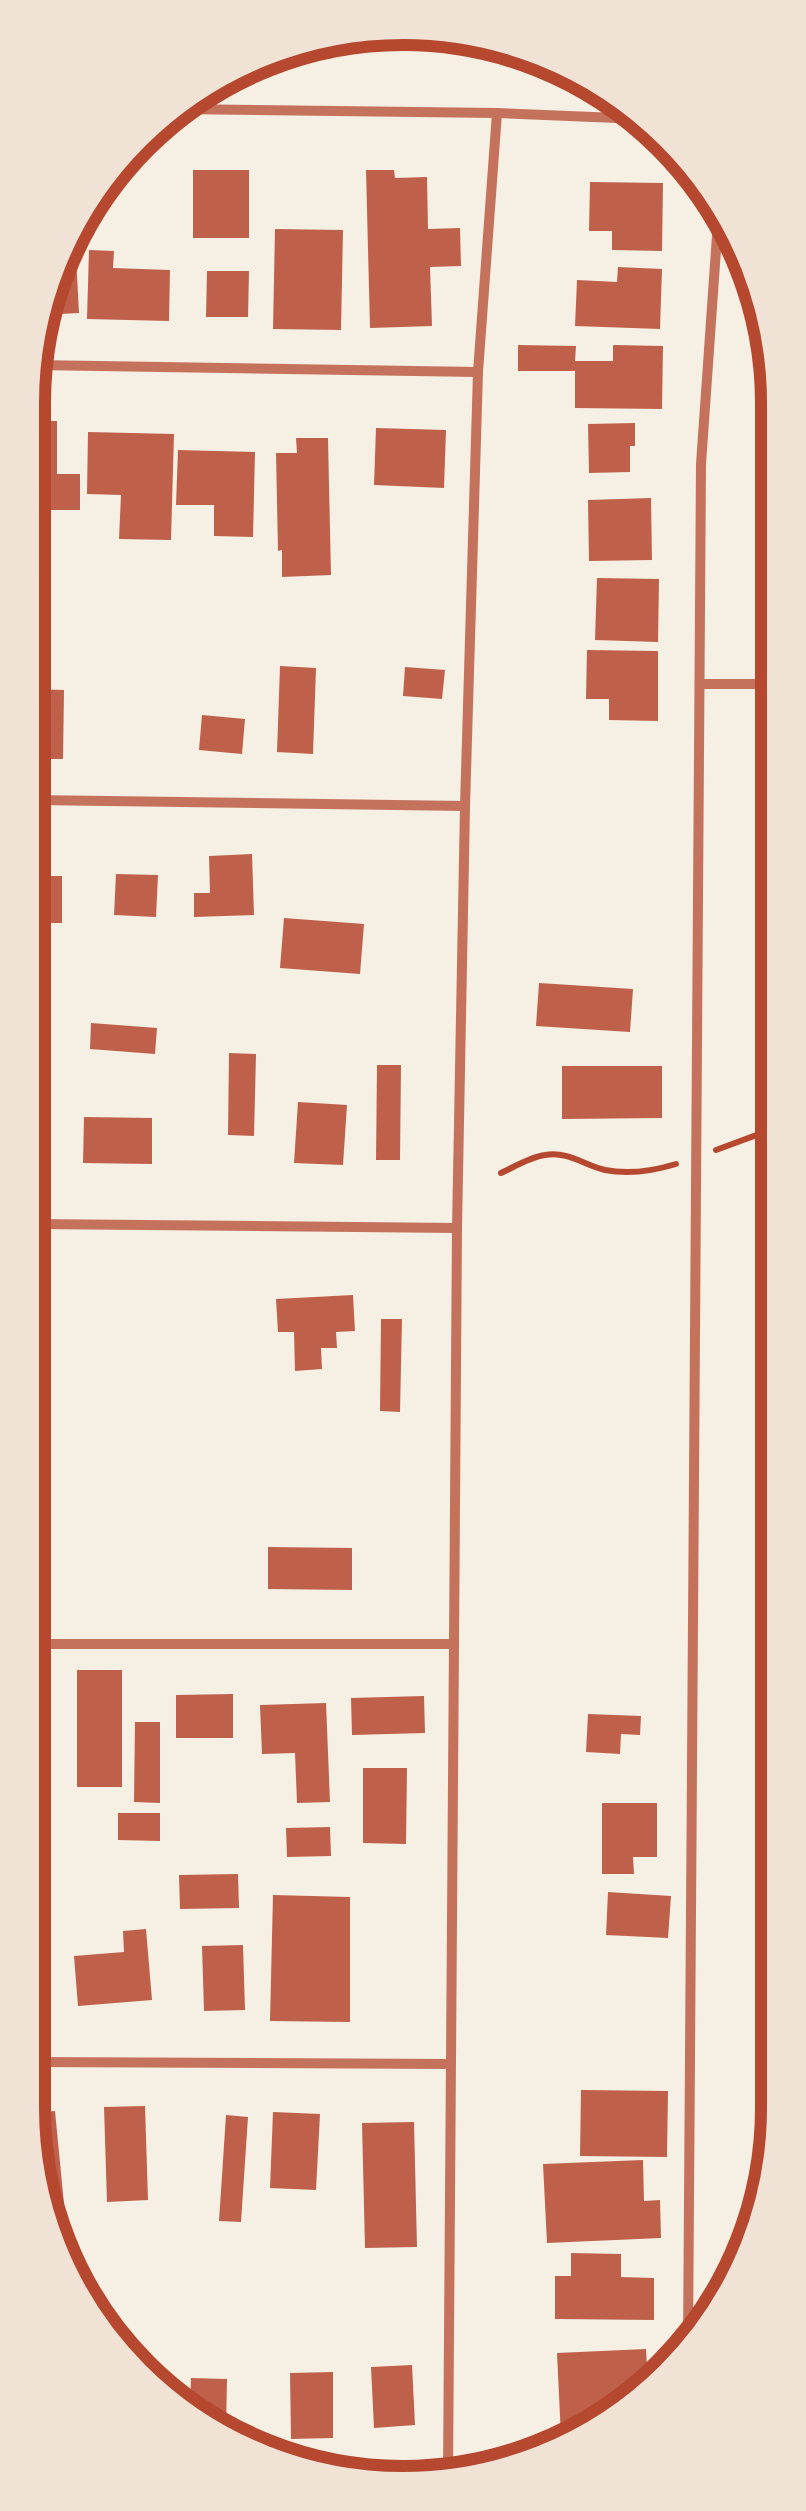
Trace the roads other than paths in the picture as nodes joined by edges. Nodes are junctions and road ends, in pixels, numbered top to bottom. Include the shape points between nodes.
1 (198, 109) edge
2 (497, 113) junction
3 (620, 118) edge
4 (718, 234) edge
5 (47, 365) edge
6 (478, 372) junction
7 (700, 684) junction
8 (761, 684) edge
9 (45, 800) edge
10 (465, 806) junction
11 (45, 1224) edge
12 (457, 1228) junction
13 (45, 1644) edge
14 (454, 1644) junction
15 (45, 2062) edge
16 (450, 2064) junction
17 (688, 2324) edge
18 (448, 2463) edge

1 - 2 street
2 - 3 street
2 - 6 street
4 - 7 street via 701,464
5 - 6 street
6 - 10 street
7 - 8 street
7 - 17 street
9 - 10 street
10 - 12 street
11 - 12 street
12 - 14 street
13 - 14 street
14 - 16 street
15 - 16 street
16 - 18 street

